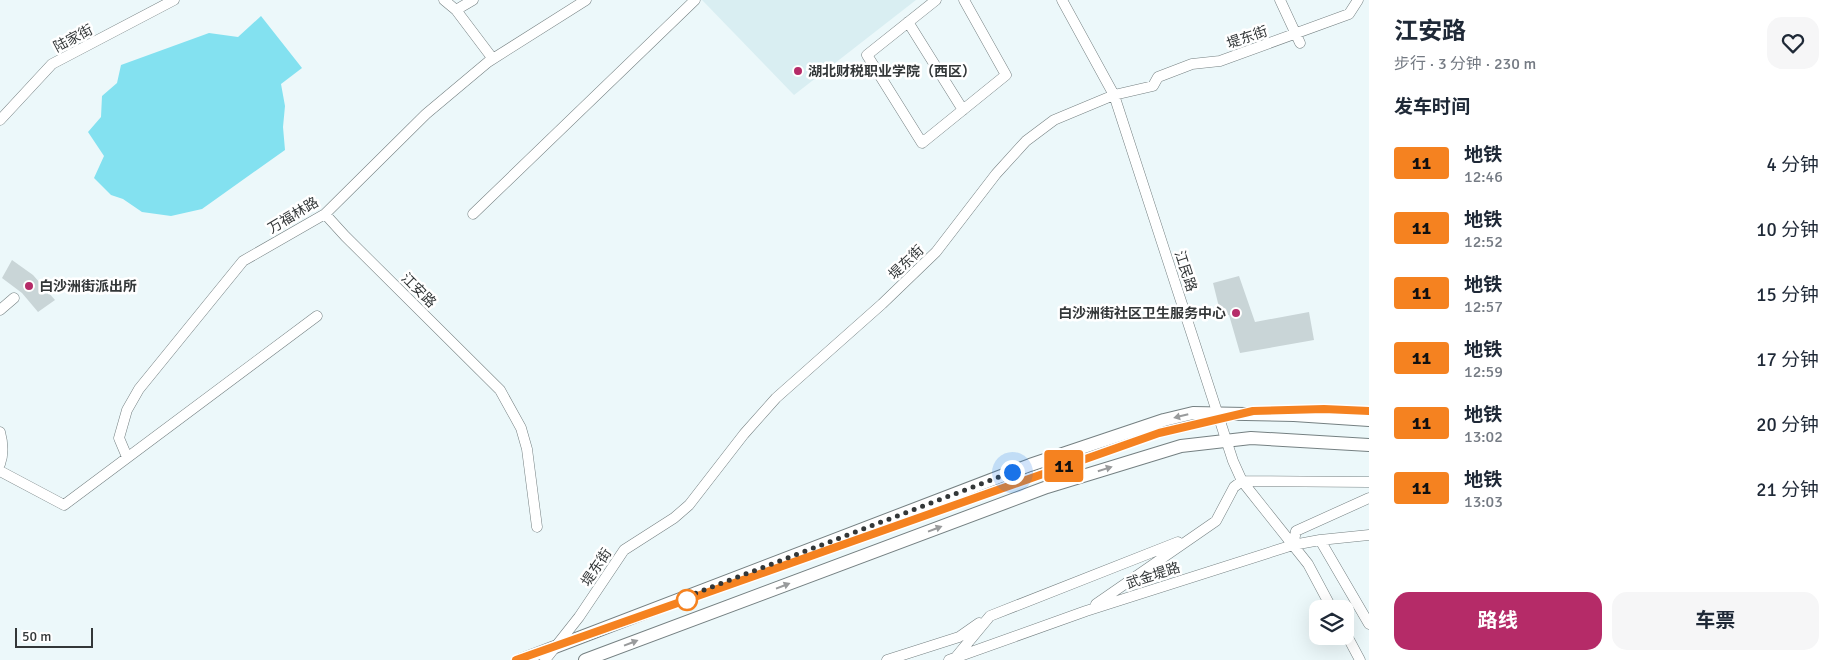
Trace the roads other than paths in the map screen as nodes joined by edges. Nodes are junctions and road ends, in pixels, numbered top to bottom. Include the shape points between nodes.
1 (174, 0) edge
2 (444, 0) edge
3 (473, 0) edge
4 (586, 0) edge
5 (695, 0) edge
6 (936, 0) edge
7 (964, 0) edge
8 (1062, 0) edge
9 (1280, 0) edge
10 (1358, 0) edge
11 (456, 10) junction
12 (908, 22) junction
13 (1298, 39) junction
14 (493, 59) junction
15 (1114, 95) junction
16 (962, 110) junction
17 (0, 120) edge
18 (325, 214) junction
19 (473, 214) dead end
20 (14, 298) dead end
21 (0, 310) edge
22 (317, 316) dead end
23 (1218, 414) junction
24 (1369, 420) edge
25 (0, 432) edge
26 (1227, 441) junction
27 (1369, 445) edge
28 (127, 457) junction
29 (0, 464) edge
30 (0, 471) edge
31 (1242, 481) junction
32 (1369, 482) edge
33 (1369, 498) edge
34 (537, 527) dead end
35 (1196, 535) junction
36 (1369, 535) edge
37 (1320, 540) junction
38 (1293, 545) junction
39 (1327, 600) edge
40 (1086, 611) junction
41 (990, 616) junction
42 (1369, 624) edge
43 (1352, 645) edge
44 (555, 647) junction
45 (952, 659) edge
46 (521, 660) edge
47 (545, 660) edge
48 (585, 660) edge
49 (887, 660) edge
50 (1360, 660) edge

1 - 17 street, 陆家街 via 52,64
2 - 11 street
3 - 11 street
4 - 14 street, 万福林路
5 - 19 street
6 - 12 street
7 - 16 street via 1006,75
8 - 15 street, 江民路
9 - 13 street
10 - 13 street, 堤东街 via 1348,14
11 - 14 street
12 - 16 street
12 - 16 street via 867,55 922,143
13 - 15 street, 堤东街 via 1220,61 1192,64 1158,77 1153,86
14 - 18 street, 万福林路 via 426,114
15 - 23 street, 江民路
15 - 44 street, 堤东街 via 1054,120 1026,141 996,174 936,252 776,398 689,505 624,550
18 - 28 street, 万福林路 via 243,261 139,388 127,410 119,438
18 - 34 street, 江安路 via 500,390 527,449
20 - 21 street
22 - 28 street
23 - 24 main road
23 - 26 street, 江民路
23 -> 44 main road via 1193,413 1164,420 1030,465
25 - 29 street via 3,456
26 - 27 main road via 1251,438
26 - 31 street, 江民路
48 -> 26 main road via 1047,487 1181,446
28 - 30 street via 64,505
31 - 32 street
31 - 35 street via 1234,487 1216,521
31 - 38 street, 江民路
33 - 38 street via 1296,531
35 - 40 street
35 - 41 street
36 - 37 street, 武金堤路
37 - 38 street, 武金堤路
37 - 42 street
38 - 39 street, 江民路 via 1308,564
38 - 40 street, 武金堤路
40 - 45 street, 武金堤路
41 - 45 street
41 - 49 street via 959,637
43 - 50 street
44 - 46 main road
44 - 47 street, 堤东街

